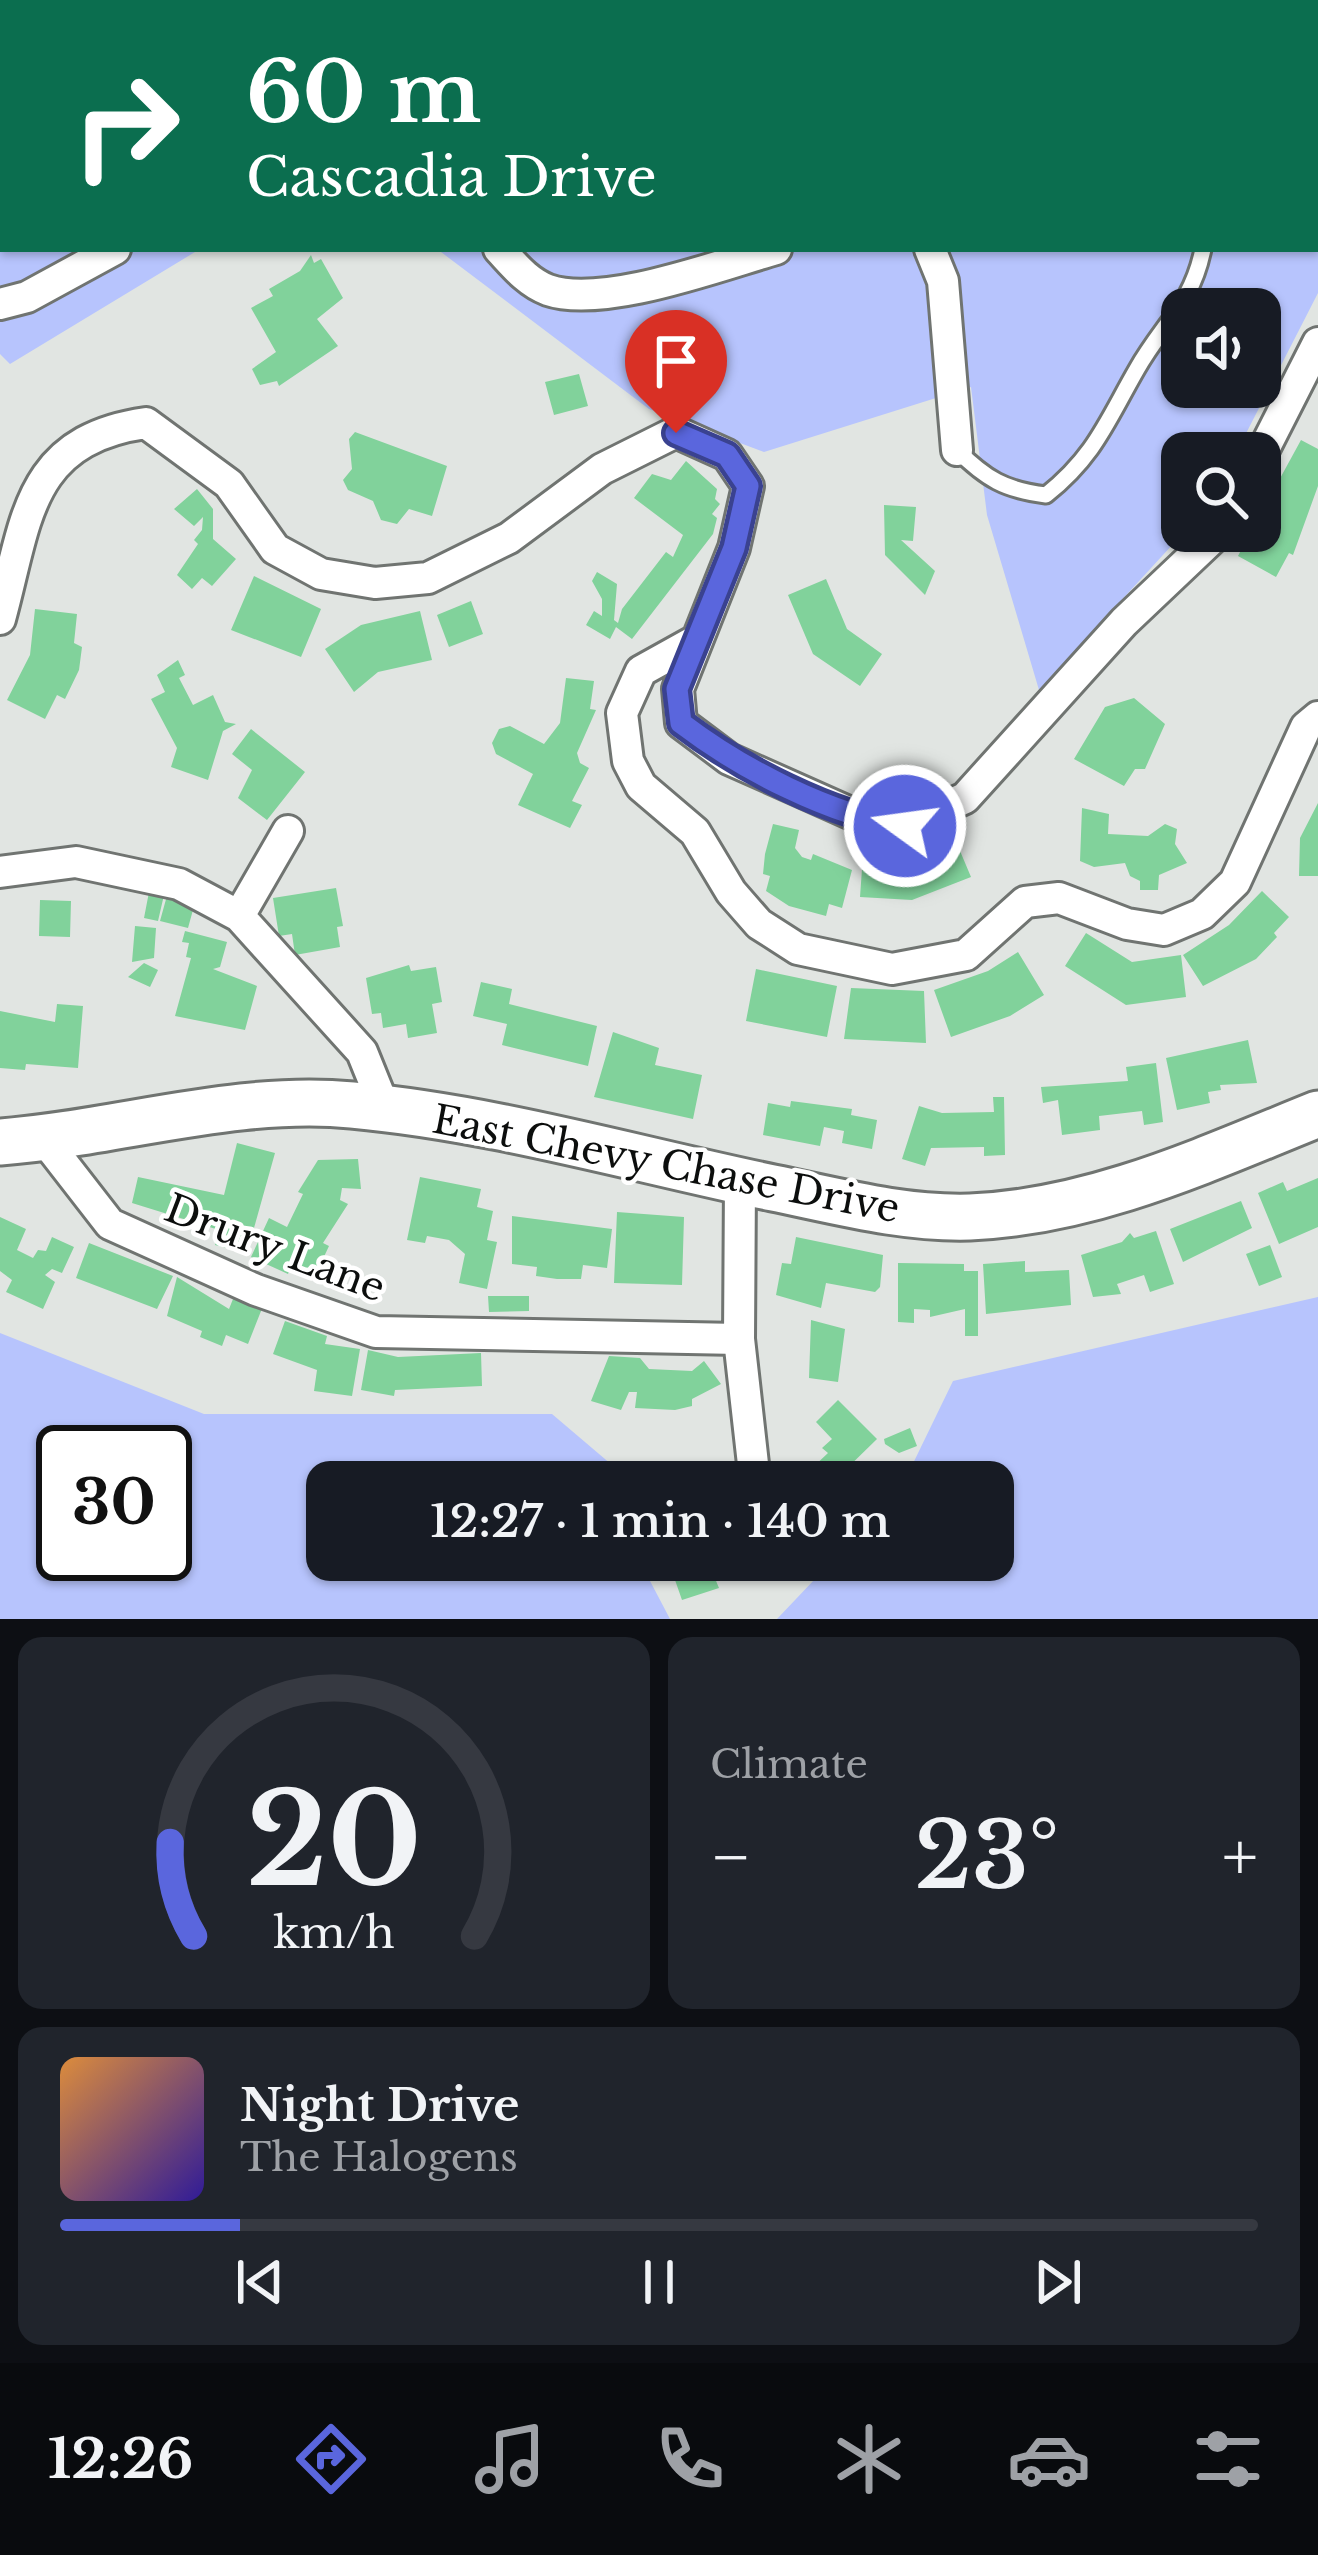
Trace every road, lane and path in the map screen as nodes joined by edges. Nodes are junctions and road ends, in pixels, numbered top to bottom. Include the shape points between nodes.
1 (110, 252) edge
2 (502, 252) edge
3 (764, 252) edge
4 (931, 252) edge
5 (1202, 252) edge
6 (0, 304) edge
7 (1318, 343) edge
8 (1273, 432) edge
9 (957, 450) joint
10 (1198, 552) edge
11 (0, 619) edge
12 (694, 641) junction
13 (1318, 718) edge
14 (289, 831) dead end
15 (0, 872) edge
16 (239, 916) junction
17 (385, 1109) junction
18 (1318, 1114) edge
19 (22, 1141) edge
20 (740, 1181) junction
21 (739, 1339) junction
22 (752, 1461) edge

1 - 6 street
2 - 3 street via 530,281 578,294
4 - 9 street via 943,281
5 - 9 lane via 1196,285 1138,366 1103,437 1046,495 992,484
7 - 8 street
10 - 12 street via 965,799 905,826 868,821 729,759 681,723 677,689
11 - 12 street via 37,485 105,428 146,423 229,484 275,549 321,574 375,583 428,578 509,538 602,470 676,433 727,455 748,486 734,548
12 - 13 street via 641,670 622,713 628,761 641,786 695,832 759,924 798,950 892,969 966,955 1025,902 1059,898 1164,930 1202,914 1235,882 1306,727
14 - 16 street
15 - 16 street via 76,862 179,884
16 - 17 street via 362,1052
17 - 19 main road, East Chevy Chase Drive via 241,1106
17 - 20 main road, East Chevy Chase Drive
18 - 20 main road, East Chevy Chase Drive via 1153,1180 969,1217 890,1212
19 - 21 street, Drury Lane via 110,1224 256,1290 376,1332
20 - 21 street
21 - 22 street

